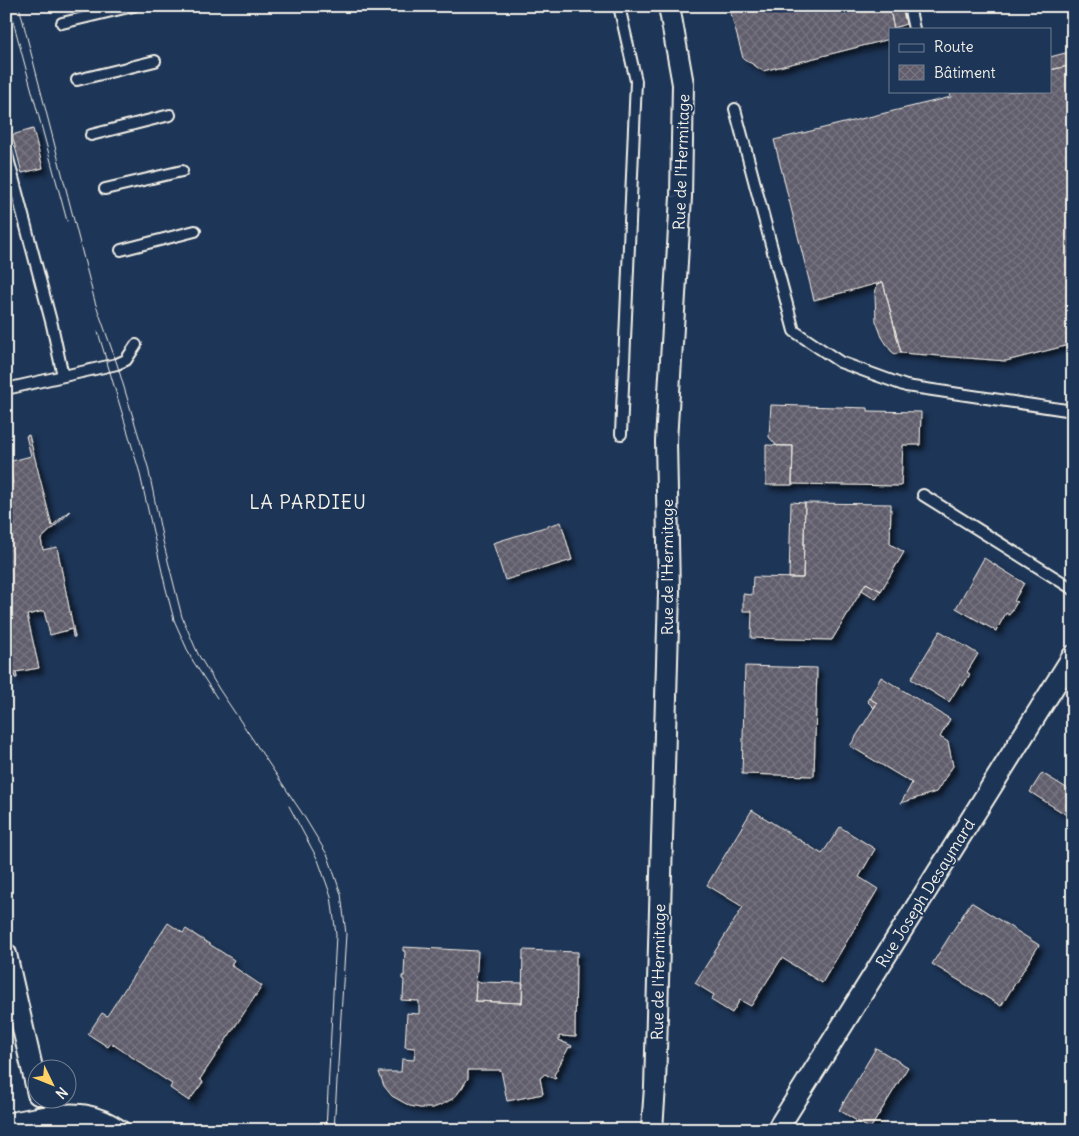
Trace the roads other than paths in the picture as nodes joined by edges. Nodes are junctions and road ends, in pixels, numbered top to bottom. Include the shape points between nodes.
1 (134, 6) edge
2 (619, 6) edge
3 (669, 6) edge
4 (909, 6) edge
5 (62, 23) dead end
6 (914, 28) edge
7 (156, 60) dead end
8 (77, 80) dead end
9 (735, 109) dead end
10 (170, 115) dead end
11 (91, 134) dead end
12 (6, 151) edge
13 (182, 171) dead end
14 (105, 189) dead end
15 (195, 230) dead end
16 (121, 250) dead end
17 (136, 345) dead end
18 (63, 376) junction
19 (6, 389) edge
20 (1073, 411) edge
21 (621, 434) dead end
22 (923, 495) dead end
23 (1073, 589) edge
24 (1073, 656) edge
25 (6, 954) edge
26 (30, 1058) edge
27 (41, 1108) edge
28 (43, 1119) junction
29 (6, 1124) edge
30 (652, 1129) edge
31 (119, 1130) edge
32 (779, 1130) edge

1 - 5 lane
2 - 21 lane via 636,80
3 - 30 street, Rue de l'Hermitage via 683,84 681,197 666,441 668,592 656,1087
4 - 6 lane
7 - 8 lane
9 - 20 lane via 794,331 840,362 906,386
10 - 11 lane
12 - 18 lane
13 - 14 lane
15 - 16 lane
17 - 18 lane via 126,360 117,364
18 - 19 lane
22 - 23 lane
24 - 32 street, Rue Joseph Desaymard
25 - 26 street
27 - 28 street
28 - 29 street
28 - 31 street via 64,1115 87,1116

